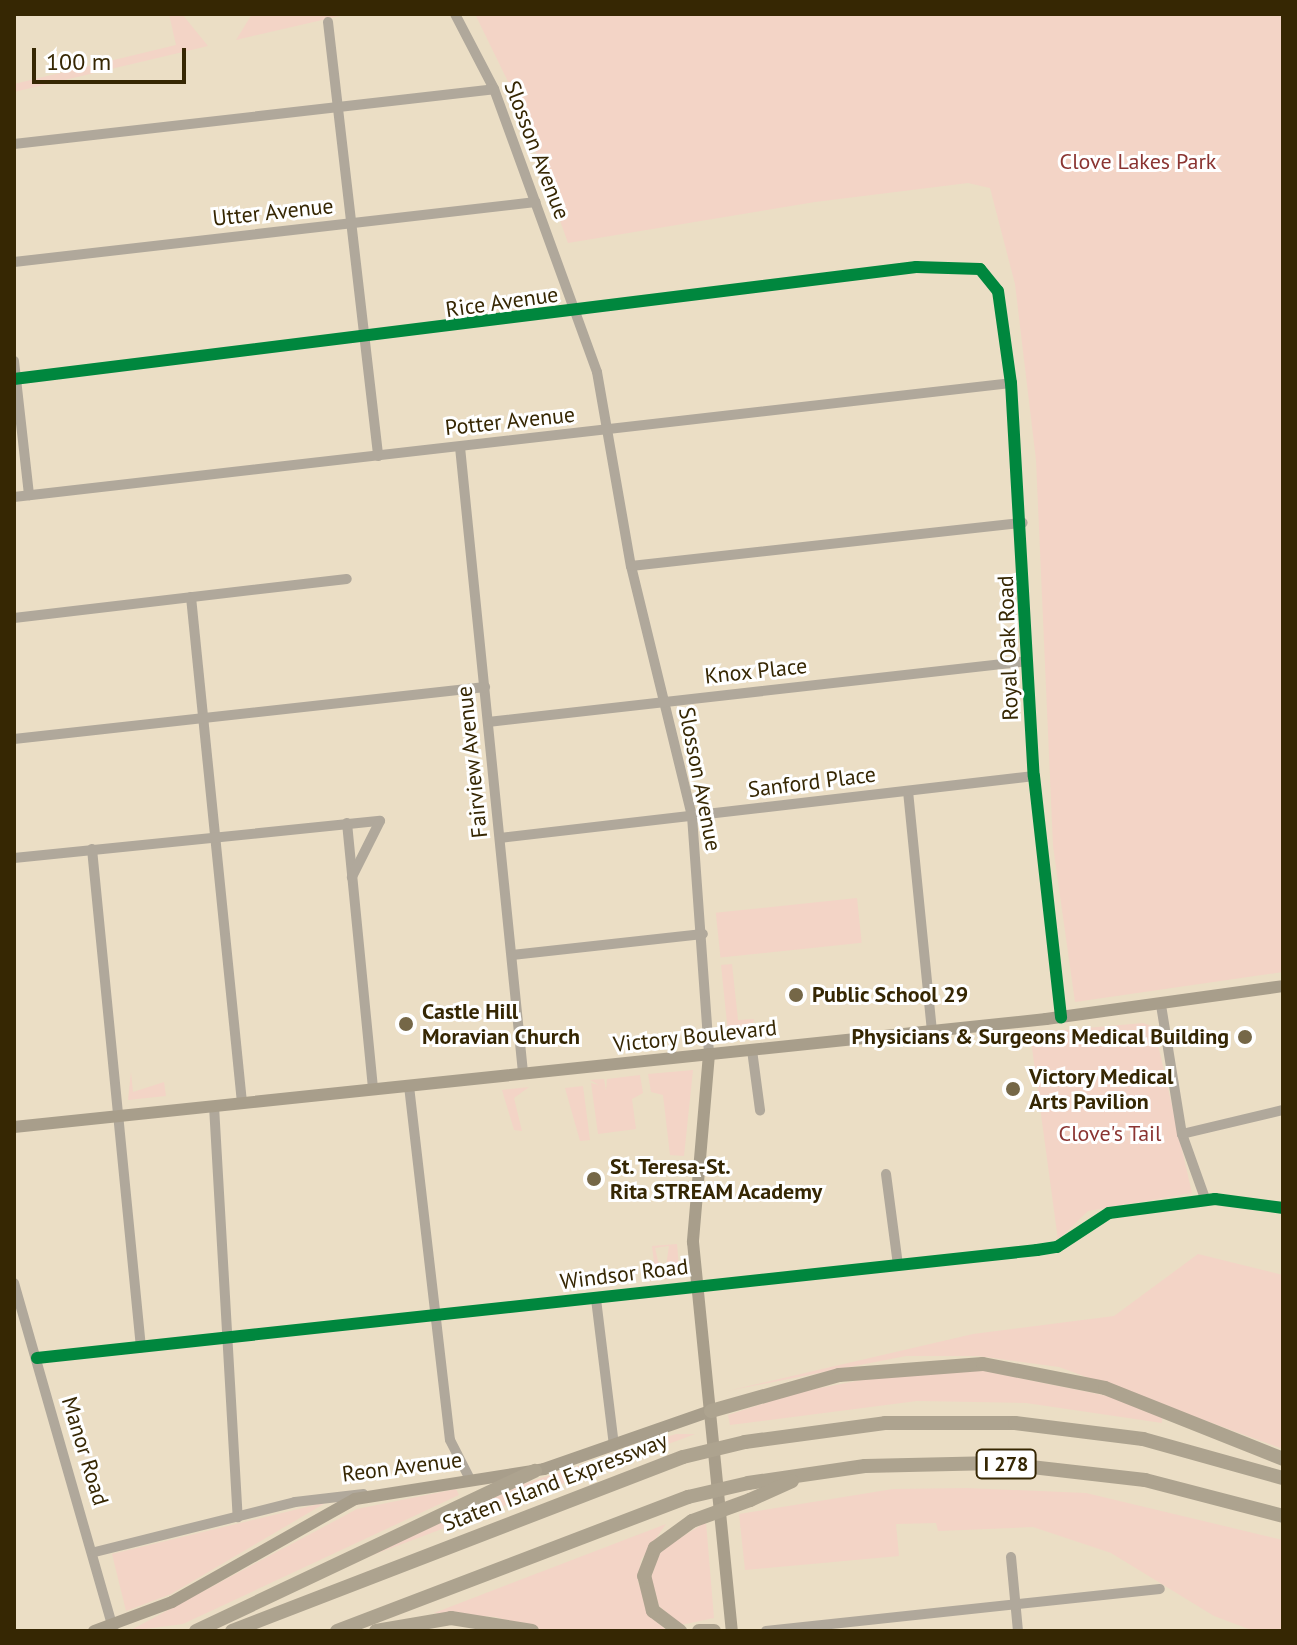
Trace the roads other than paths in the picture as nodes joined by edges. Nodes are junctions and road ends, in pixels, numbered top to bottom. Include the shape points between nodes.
1 (455, 14) edge
2 (328, 22) dead end
3 (494, 89) junction
4 (339, 107) junction
5 (14, 144) edge
6 (536, 202) junction
7 (352, 223) junction
8 (14, 262) edge
9 (990, 278) joint
10 (577, 312) junction
11 (365, 339) junction
12 (14, 361) edge
13 (15, 379) edge
14 (1011, 383) junction
15 (605, 430) junction
16 (460, 447) junction
17 (378, 456) junction
18 (29, 495) junction
19 (14, 497) edge
20 (1023, 523) junction
21 (631, 566) junction
22 (347, 579) dead end
23 (191, 597) junction
24 (14, 618) edge
25 (1028, 661) junction
26 (485, 687) junction
27 (665, 702) junction
28 (204, 718) junction
29 (488, 722) junction
30 (14, 739) edge
31 (1034, 776) junction
32 (908, 791) junction
33 (692, 816) junction
34 (347, 823) junction
35 (215, 836) junction
36 (500, 838) junction
37 (92, 849) junction
38 (14, 858) edge
39 (352, 877) junction
40 (703, 934) junction
41 (512, 955) junction
42 (1283, 986) edge
43 (1161, 1005) junction
44 (1061, 1017) junction
45 (932, 1031) junction
46 (752, 1050) junction
47 (709, 1054) junction
48 (523, 1073) junction
49 (409, 1086) junction
50 (373, 1090) junction
51 (242, 1103) junction
52 (214, 1106) junction
53 (760, 1110) dead end
54 (1283, 1110) edge
55 (118, 1116) junction
56 (14, 1127) edge
57 (1182, 1134) junction
58 (886, 1174) dead end
59 (1206, 1201) junction
60 (1283, 1208) edge
61 (898, 1265) junction
62 (14, 1283) edge
63 (698, 1285) junction
64 (596, 1299) junction
65 (19, 1314) edge
66 (435, 1316) junction
67 (229, 1338) junction
68 (141, 1348) junction
69 (37, 1358) junction
70 (711, 1411) junction
71 (614, 1446) junction
72 (1283, 1459) edge
73 (535, 1471) junction
74 (810, 1473) junction
75 (1283, 1478) edge
76 (470, 1479) junction
77 (370, 1494) junction
78 (1283, 1516) edge
79 (238, 1517) junction
80 (95, 1552) junction
81 (1011, 1557) dead end
82 (1160, 1589) dead end
83 (1016, 1607) junction
84 (113, 1628) edge
85 (94, 1631) edge
86 (196, 1631) edge
87 (232, 1631) edge
88 (337, 1631) edge
89 (376, 1631) edge
90 (532, 1631) edge
91 (680, 1631) edge
92 (699, 1631) edge
93 (714, 1631) edge
94 (732, 1631) edge
95 (766, 1631) edge
96 (1018, 1631) edge

1 - 3 street, Slosson Avenue
2 - 4 street
3 - 4 street
3 - 6 street, Slosson Avenue
4 - 5 street
4 - 7 street
6 - 7 street, Utter Avenue
6 - 10 street, Slosson Avenue
7 - 8 street, Utter Avenue
7 - 11 street
9 - 10 street, Rice Avenue via 953,263
9 - 14 street, Royal Oak Road
10 - 11 street, Rice Avenue
10 - 15 street, Slosson Avenue via 597,372
11 - 13 street, Rice Avenue
11 - 17 street
12 - 13 street
13 - 18 street
14 - 15 street, Potter Avenue
14 - 20 street, Royal Oak Road
15 - 16 street, Potter Avenue
15 - 21 street, Slosson Avenue
16 - 17 street, Potter Avenue
16 - 26 street, Fairview Avenue
17 - 18 street, Potter Avenue
18 - 19 street, Potter Avenue
20 - 21 street
20 - 25 street, Royal Oak Road
21 - 27 street, Slosson Avenue
22 - 23 street
23 - 24 street
23 - 28 street
25 - 27 street, Knox Place
25 - 31 street, Royal Oak Road
26 - 28 street
26 - 29 street, Fairview Avenue
27 - 29 street, Knox Place
27 - 33 street, Slosson Avenue
28 - 30 street
28 - 35 street
29 - 36 street, Fairview Avenue
31 - 32 street, Sanford Place
31 - 44 street, Royal Oak Road
32 - 33 street, Sanford Place
32 - 45 street
33 - 36 street, Sanford Place
33 - 40 street, Slosson Avenue
34 - 35 street
34 - 39 street
34 - 39 street via 382,823
35 - 37 street
35 - 51 street
36 - 41 street, Fairview Avenue
37 - 38 street
37 - 55 street
39 - 50 street
40 - 41 street
40 - 47 street, Slosson Avenue
41 - 48 street, Fairview Avenue
42 - 43 main road, Victory Boulevard
43 - 44 main road, Victory Boulevard
43 - 57 street
44 - 45 main road, Victory Boulevard
45 - 46 main road, Victory Boulevard
46 - 47 main road, Victory Boulevard
46 - 53 street
47 - 48 main road, Victory Boulevard
47 - 63 main road, Slosson Avenue via 694,1216
48 - 49 main road, Victory Boulevard
49 - 50 main road, Victory Boulevard
49 - 66 street
50 - 51 main road, Victory Boulevard
51 - 52 main road, Victory Boulevard
52 - 55 main road, Victory Boulevard
52 - 67 street
54 - 57 street
55 - 56 main road, Victory Boulevard
55 - 68 street
57 - 59 street
58 - 61 street
59 - 60 street, Windsor Road
59 - 61 street, Windsor Road via 1109,1213 1057,1247
61 - 63 street, Windsor Road
62 - 65 street, Manor Road
63 - 64 street, Windsor Road
63 - 70 main road, Slosson Avenue
64 - 66 street, Windsor Road
64 - 71 street
65 - 69 street, Manor Road
66 - 67 street, Windsor Road
66 - 76 street via 450,1440
67 - 68 street, Windsor Road
67 - 79 street
68 - 69 street, Windsor Road
69 - 80 street, Manor Road
70 - 71 main road, Reon Avenue
70 - 72 highway via 839,1375 983,1364 1096,1386
70 - 94 main road, Slosson Avenue
71 - 73 main road, Reon Avenue
73 - 76 main road, Reon Avenue
73 - 86 highway
74 - 78 highway, I 278 via 930,1463 1033,1466 1163,1484
74 - 88 highway, I 278, bridge via 688,1497
74 - 91 highway, bridge via 692,1521 659,1543 644,1576 653,1611
75 - 87 highway, Staten Island Expressway / I 278, bridge via 1143,1439 1015,1423 875,1423 683,1457
76 - 77 main road, Reon Avenue
77 - 79 street, Reon Avenue
77 - 84 main road via 172,1602
79 - 80 street, Reon Avenue
80 - 84 street, Manor Road
81 - 83 street
82 - 83 street
83 - 95 street
83 - 96 street
84 - 85 main road
89 - 90 highway via 451,1618
92 - 93 highway

